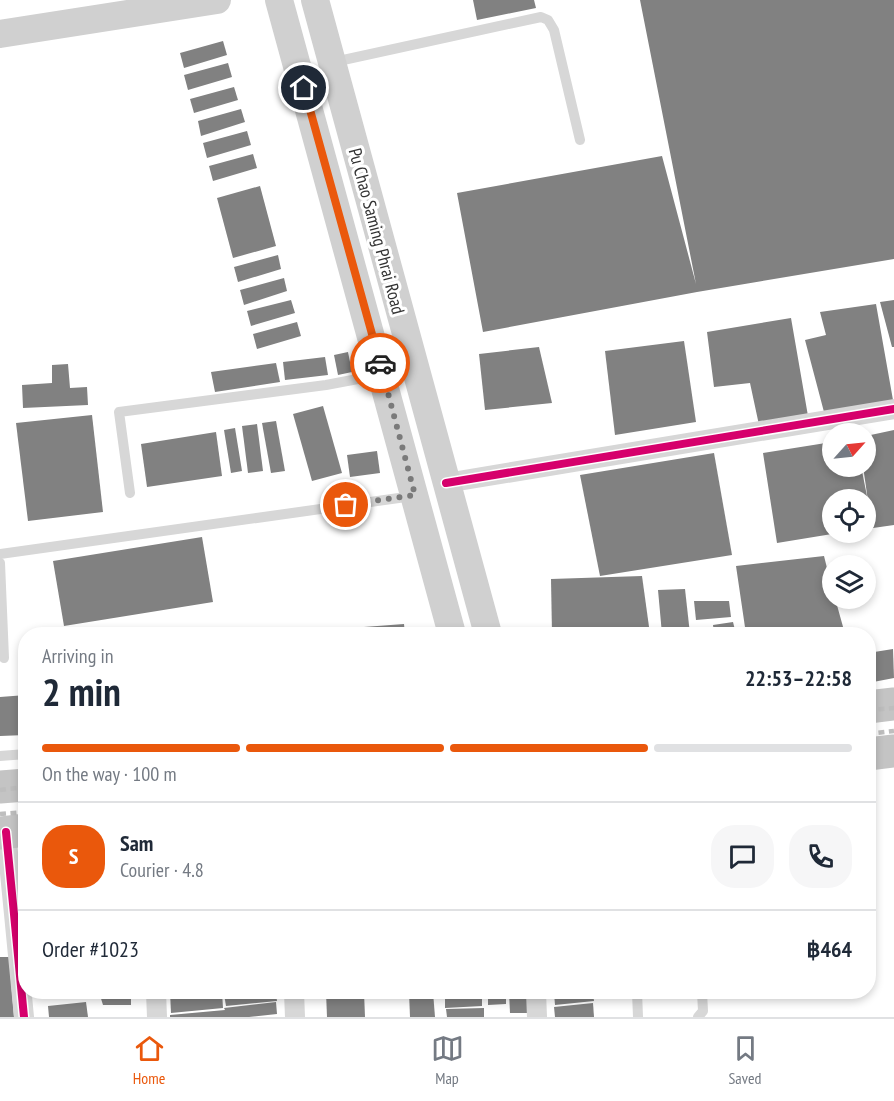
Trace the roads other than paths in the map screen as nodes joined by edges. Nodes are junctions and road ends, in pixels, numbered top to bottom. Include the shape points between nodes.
1 (217, 0) edge
2 (279, 0) edge
3 (315, 0) edge
4 (0, 34) edge
5 (330, 63) junction
6 (580, 140) dead end
7 (383, 374) junction
8 (894, 409) edge
9 (446, 483) junction
10 (130, 493) dead end
11 (415, 495) junction
12 (0, 555) edge
13 (0, 564) edge
14 (451, 627) edge
15 (486, 627) edge
16 (4, 658) dead end
17 (894, 704) edge
18 (876, 706) edge
19 (894, 751) edge
20 (876, 753) edge
21 (18, 755) edge
22 (0, 756) edge
23 (18, 786) edge
24 (0, 788) edge
25 (10, 832) edge
26 (18, 938) edge
27 (23, 999) edge
28 (157, 999) edge
29 (294, 999) edge
30 (536, 999) edge
31 (637, 999) edge
32 (702, 999) edge
33 (24, 1017) edge
34 (158, 1017) edge
35 (295, 1017) edge
36 (537, 1017) edge
37 (638, 1017) edge
38 (698, 1017) edge

1 - 4 main road
2 - 7 main road, Pu Chao Saming Phrai Road
3 - 5 main road, Pu Chao Saming Phrai Road
5 - 6 lane via 541,17 554,30
5 - 9 main road, Pu Chao Saming Phrai Road
7 - 10 lane via 119,412
7 - 11 main road, Pu Chao Saming Phrai Road
8 - 9 street
9 - 15 main road, Pu Chao Saming Phrai Road
11 - 12 lane
11 - 14 main road, Pu Chao Saming Phrai Road
13 - 16 lane
17 - 18 highway
19 - 20 highway
21 - 22 lane
23 - 24 highway
25 - 26 street
27 - 33 street
28 - 34 street
29 - 35 street
30 - 36 street
31 - 37 lane
32 - 38 lane via 703,1011

